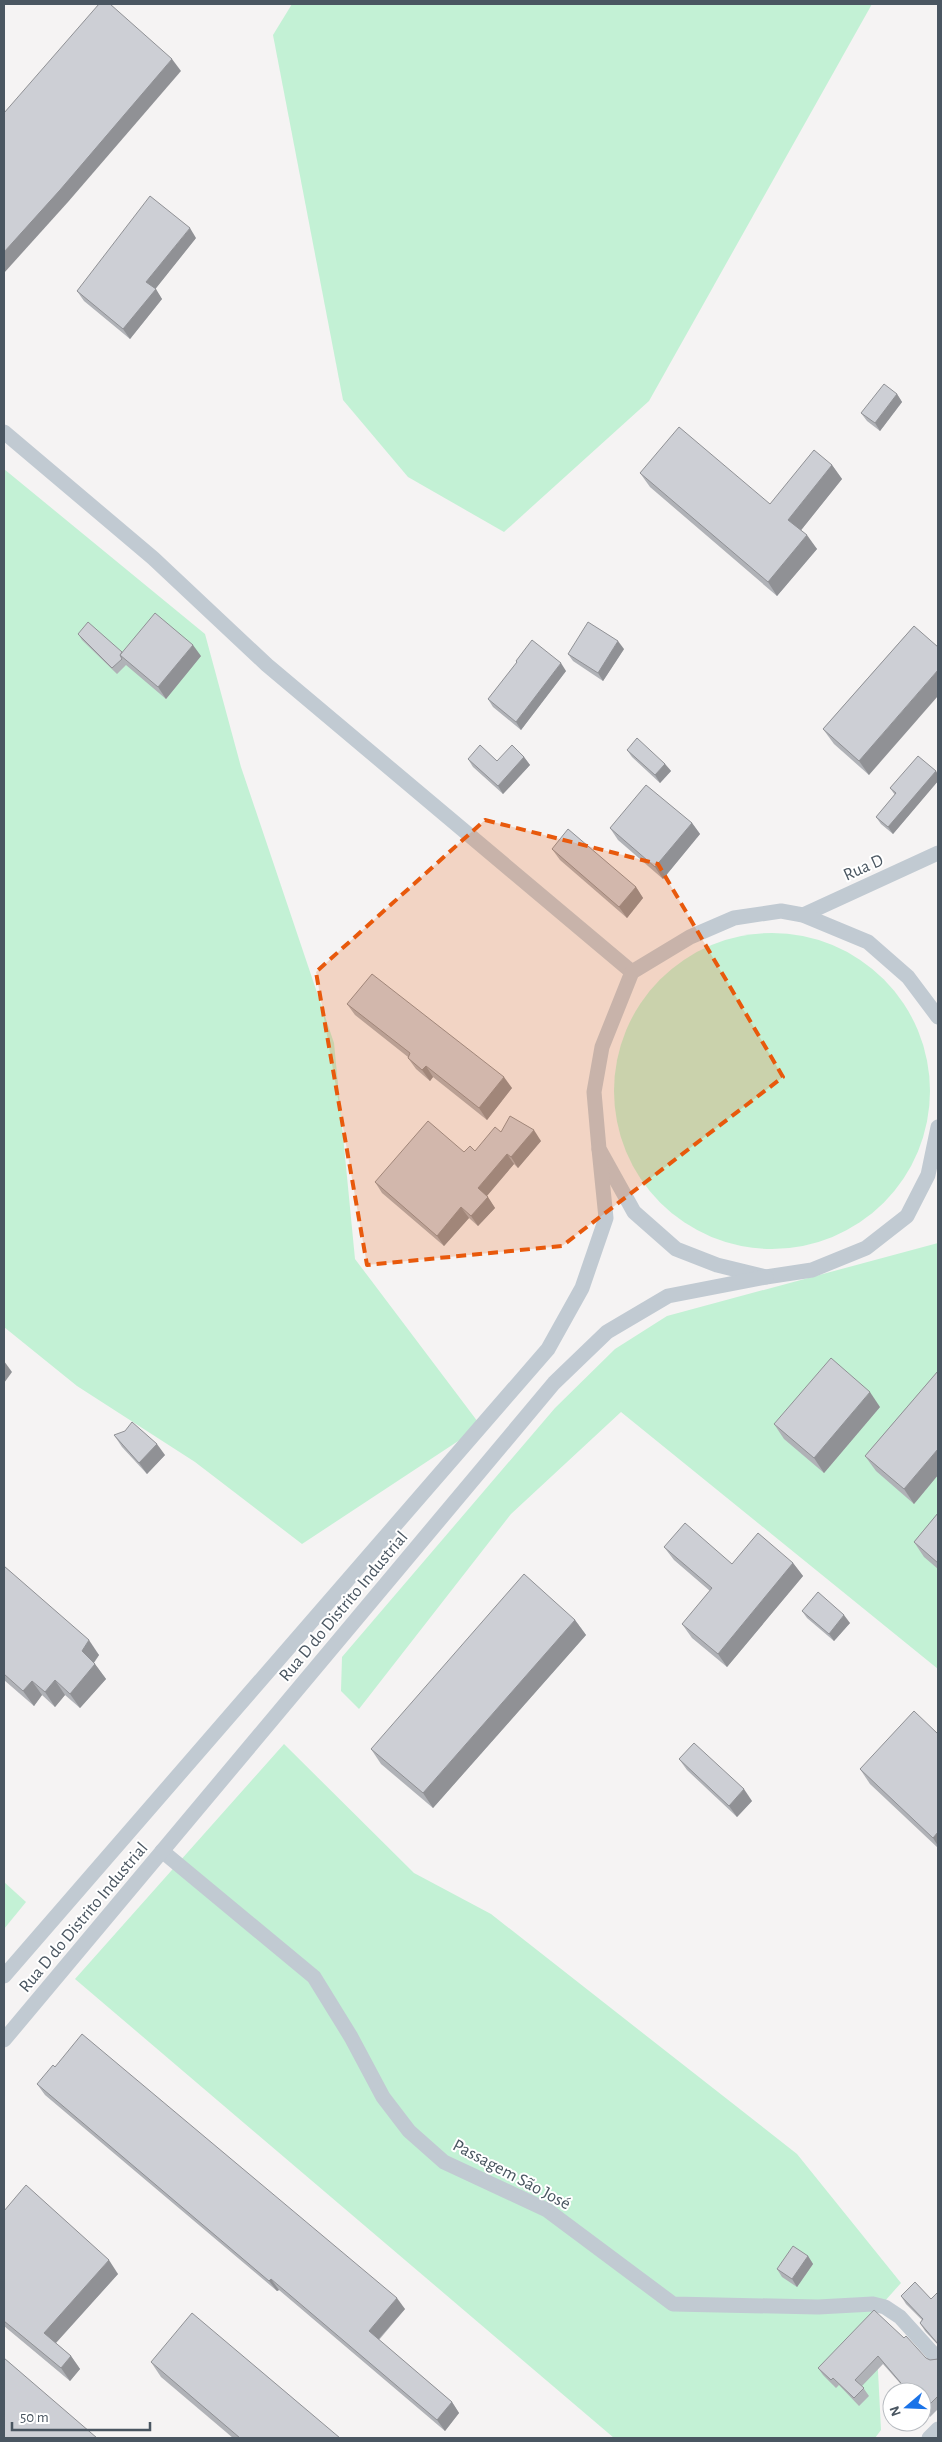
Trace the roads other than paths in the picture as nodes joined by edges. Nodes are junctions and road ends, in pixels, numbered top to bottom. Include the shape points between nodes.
1 (4, 432) edge
2 (938, 853) edge
3 (802, 915) junction
4 (632, 972) junction
5 (938, 1016) edge
6 (938, 1127) edge
7 (598, 1149) junction
8 (766, 1278) junction
9 (162, 1851) junction
10 (4, 1976) edge
11 (4, 2040) edge
12 (938, 2359) edge
13 (938, 2429) edge
14 (929, 2438) edge

1 - 4 street via 152,558 267,665
2 - 3 street, Rua D
3 - 4 street via 780,910 734,918 690,937
3 - 5 street via 868,942 908,977
4 - 7 street, Rua D do Distrito Industrial via 602,1046 594,1092
6 - 8 street, Rua D do Distrito Industrial via 928,1175 907,1216 866,1248 812,1270
7 - 8 street via 634,1212 676,1249 717,1265
7 - 10 street, Rua D do Distrito Industrial via 606,1218 582,1288 548,1349
8 - 9 street, Rua D do Distrito Industrial via 668,1296 607,1332 554,1383
9 - 11 street, Rua D do Distrito Industrial
9 - 12 street, Passagem São José via 314,1977 383,2097 409,2131 444,2162 547,2210 673,2304 800,2307 873,2304 900,2317
13 - 14 street

